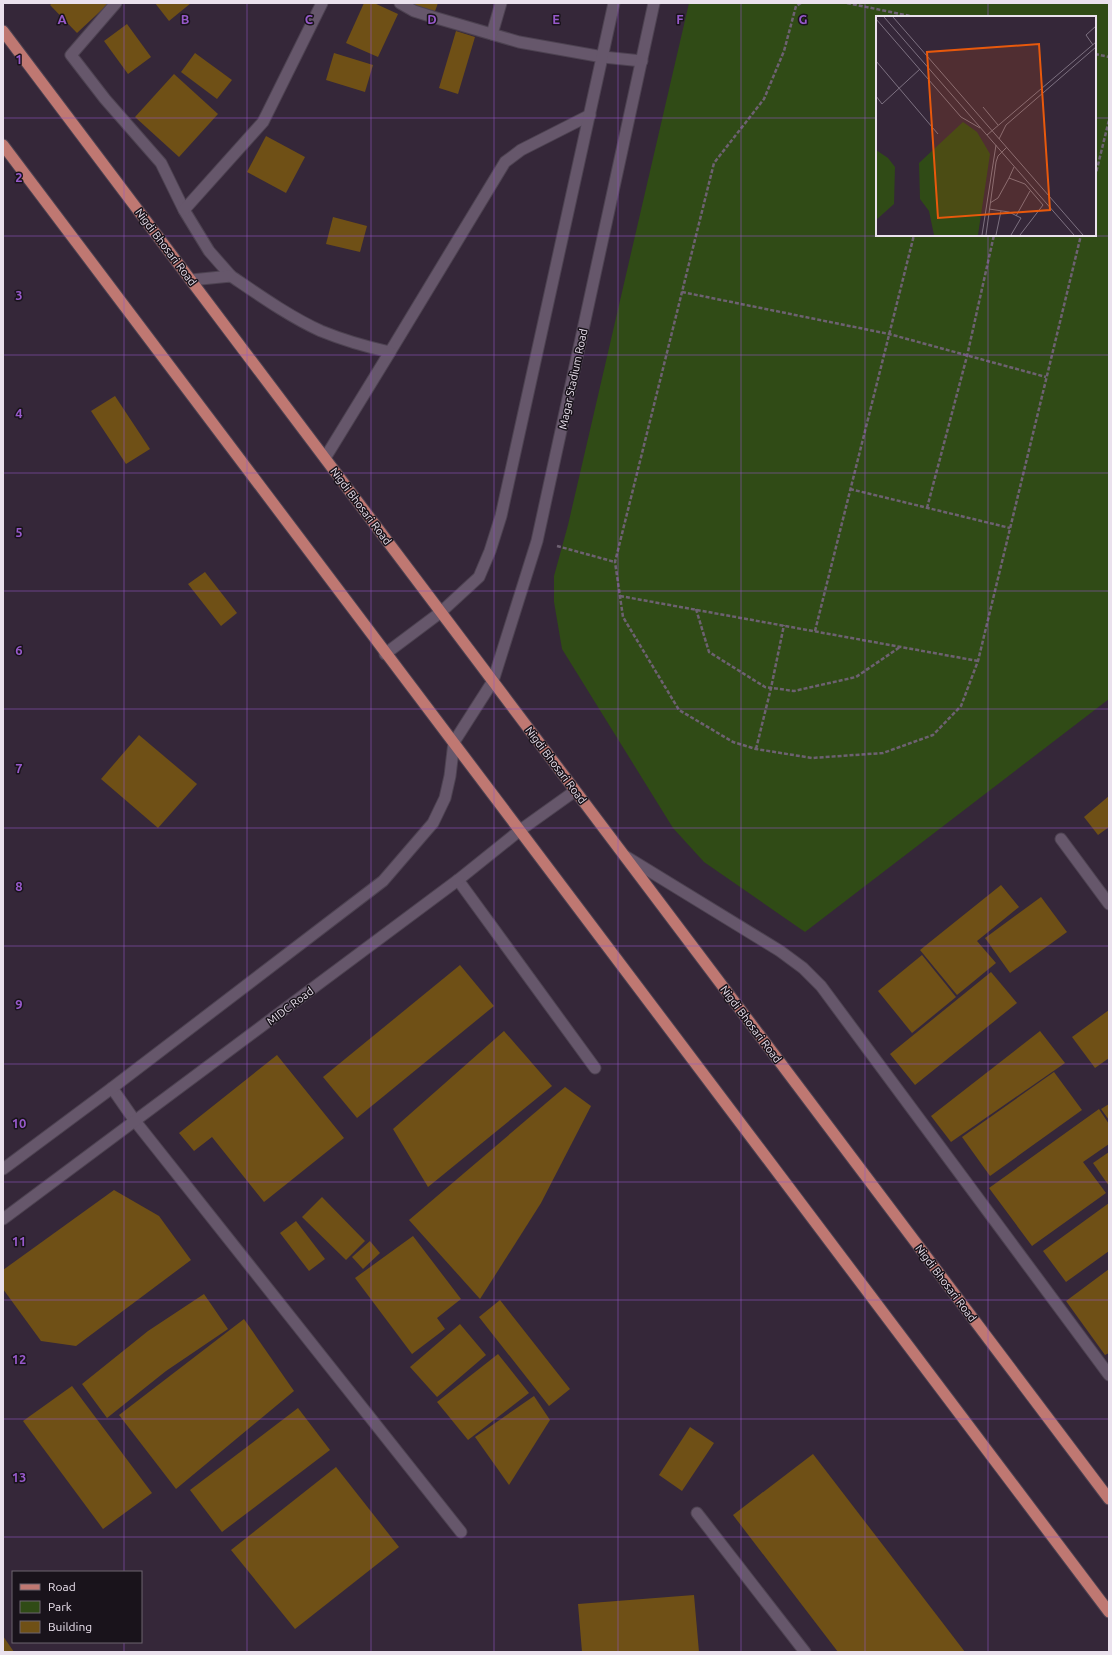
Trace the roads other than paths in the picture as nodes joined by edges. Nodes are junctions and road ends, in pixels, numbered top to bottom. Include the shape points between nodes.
1 (116, 3) edge
2 (322, 3) edge
3 (400, 3) edge
4 (501, 3) edge
5 (614, 3) edge
6 (654, 3) edge
7 (3, 31) edge
8 (492, 34) junction
9 (603, 57) junction
10 (642, 61) junction
11 (590, 115) junction
12 (3, 145) edge
13 (184, 210) junction
14 (231, 276) junction
15 (190, 280) junction
16 (390, 352) junction
17 (325, 458) junction
18 (441, 612) junction
19 (386, 654) junction
20 (492, 681) junction
21 (454, 742) junction
22 (575, 791) junction
23 (519, 831) junction
24 (1061, 839) dead end
25 (624, 856) junction
26 (458, 880) junction
27 (1109, 904) edge
28 (595, 1068) dead end
29 (112, 1088) junction
30 (135, 1121) junction
31 (3, 1169) edge
32 (3, 1219) edge
33 (1109, 1375) edge
34 (1109, 1499) edge
35 (697, 1514) dead end
36 (461, 1532) dead end
37 (1109, 1612) edge
38 (794, 1639) junction
39 (795, 1652) edge
40 (804, 1652) edge

1 - 13 street via 70,55 161,163
2 - 13 street via 263,122
3 - 8 street via 420,13
4 - 8 street
5 - 9 street
6 - 10 street, Magar Stadium Road
7 - 15 main road, Nigdi Bhosari Road
8 - 9 street via 519,42
9 - 10 street
9 - 11 street
10 - 20 street, Magar Stadium Road via 537,541
11 - 16 street via 521,150 505,162
11 - 18 street via 501,516 479,577
12 - 19 main road
13 - 14 street via 209,251
14 - 15 street
14 - 16 street via 268,301 321,330 367,347
15 - 17 main road, Nigdi Bhosari Road
16 - 17 street
17 - 18 main road, Nigdi Bhosari Road
18 - 19 street
18 - 20 main road, Nigdi Bhosari Road
19 - 21 main road
20 - 21 street, Magar Stadium Road
20 - 22 main road, Nigdi Bhosari Road
21 - 23 main road
21 - 29 street via 445,798 433,823 383,881
22 - 23 street, MIDC Road
22 - 25 main road, Nigdi Bhosari Road
23 - 26 street, MIDC Road
23 - 37 main road
24 - 27 street
25 - 33 street via 780,951 803,968 821,986
25 - 34 main road, Nigdi Bhosari Road
26 - 28 street
26 - 30 street, MIDC Road
29 - 30 street
29 - 31 street
30 - 32 street, MIDC Road
30 - 36 street
35 - 38 street
38 - 39 street
38 - 40 street

